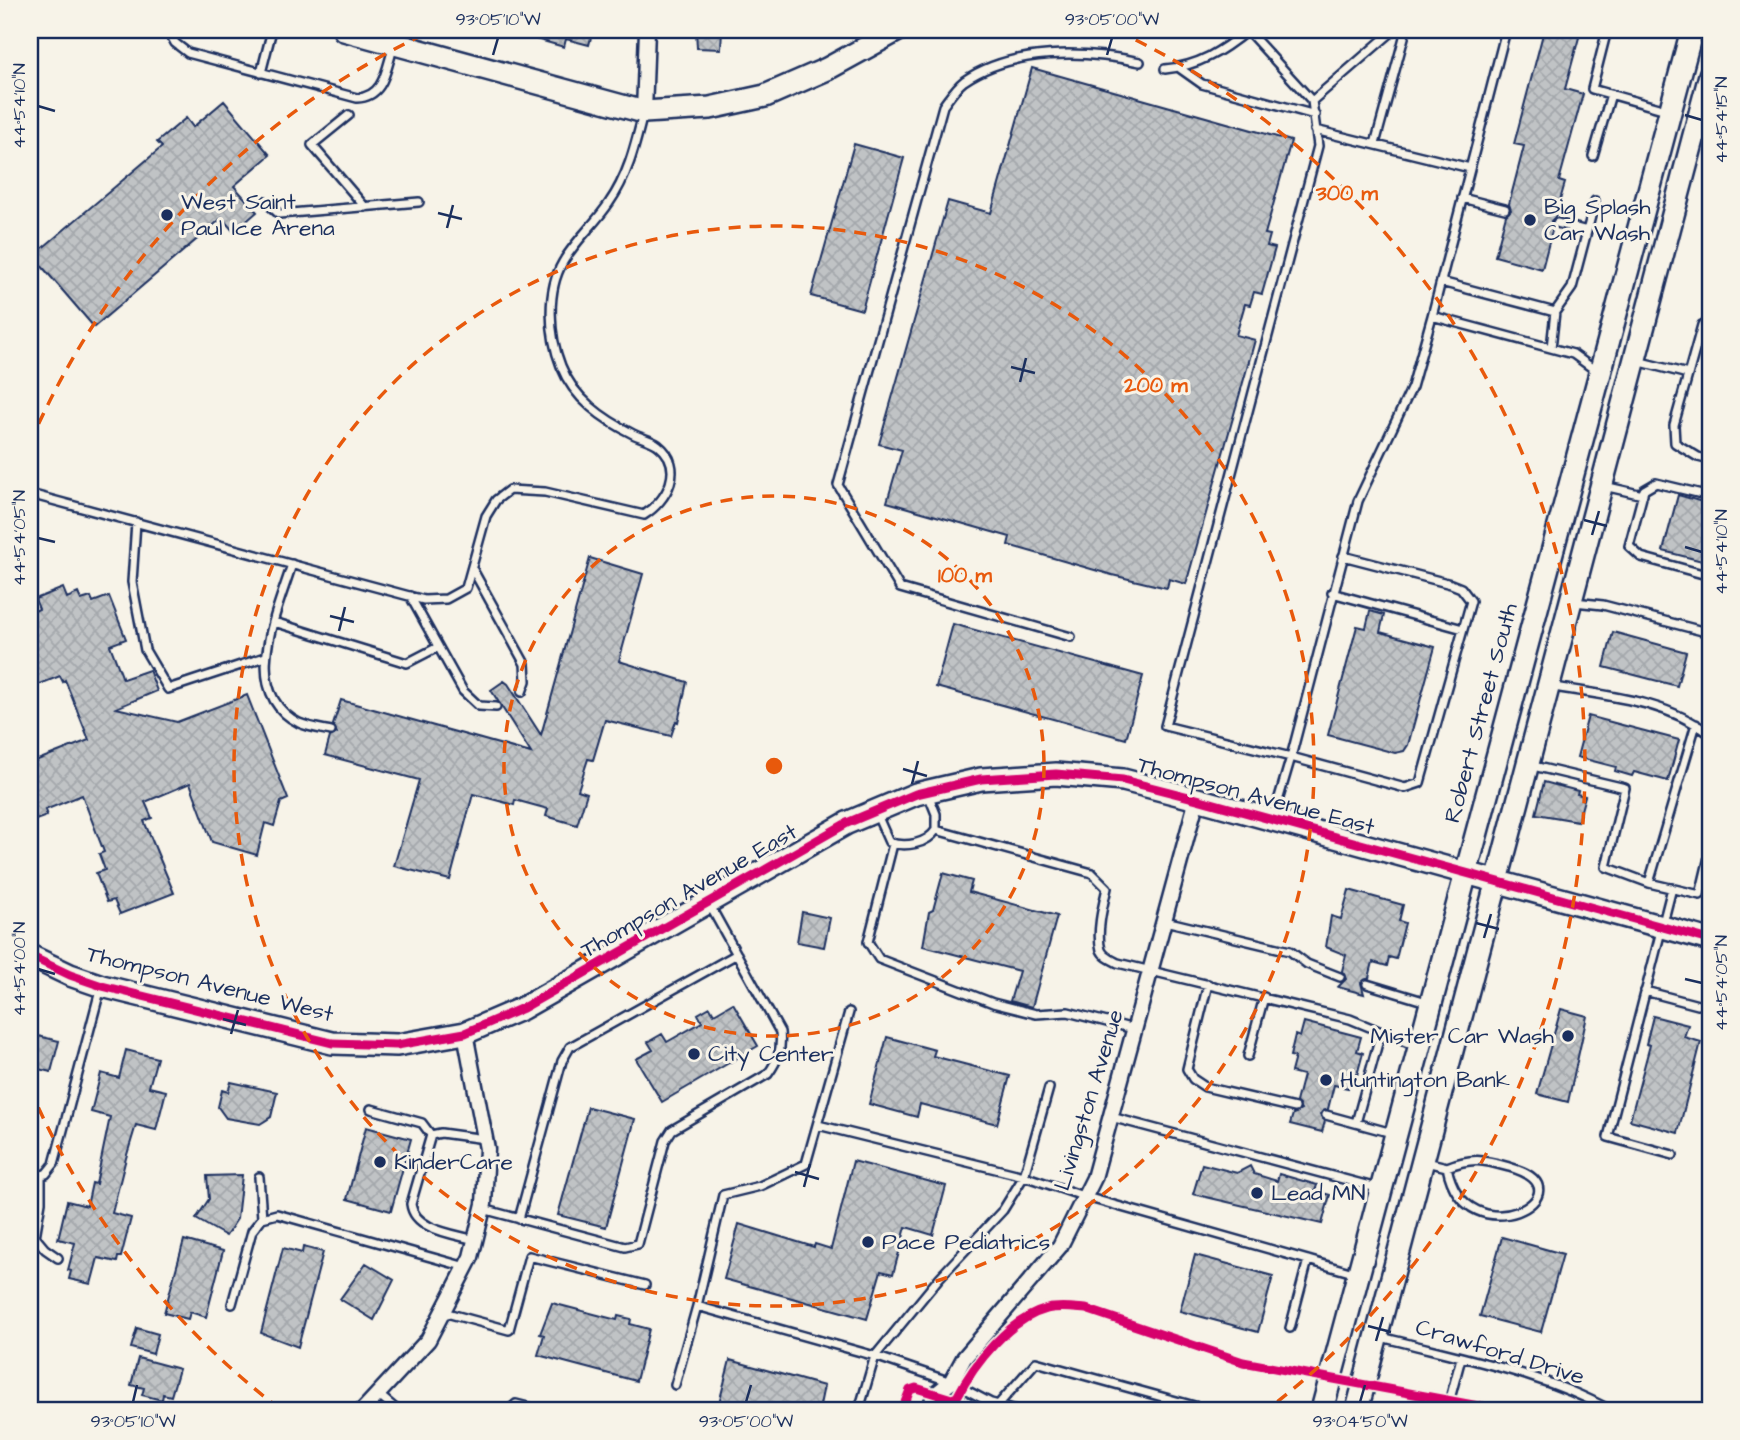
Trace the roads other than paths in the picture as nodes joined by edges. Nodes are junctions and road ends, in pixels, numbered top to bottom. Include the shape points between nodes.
1 (168, 30) edge
2 (272, 30) edge
3 (344, 30) edge
4 (647, 30) edge
5 (898, 30) edge
6 (1247, 30) edge
7 (1394, 30) edge
8 (1406, 30) edge
9 (1506, 30) edge
10 (1607, 30) edge
11 (1690, 30) edge
12 (394, 44) junction
13 (1140, 62) dead end
14 (1178, 67) junction
15 (1165, 69) dead end
16 (261, 73) junction
17 (1710, 75) edge
18 (1611, 94) junction
19 (1312, 101) junction
20 (1670, 111) junction
21 (644, 112) junction
22 (349, 115) dead end
23 (1315, 115) junction
24 (1315, 130) junction
25 (1375, 144) junction
26 (1593, 156) dead end
27 (1470, 168) junction
28 (1462, 198) junction
29 (265, 201) dead end
30 (1595, 201) dead end
31 (419, 202) dead end
32 (365, 207) junction
33 (1505, 209) dead end
34 (1558, 223) dead end
35 (1587, 231) junction
36 (1441, 282) junction
37 (1555, 312) junction
38 (1432, 316) junction
39 (1710, 324) edge
40 (1551, 348) junction
41 (1633, 360) junction
42 (1599, 373) junction
43 (1688, 374) junction
44 (1621, 407) junction
45 (1710, 460) edge
46 (1600, 485) junction
47 (30, 494) edge
48 (1643, 495) junction
49 (1710, 496) edge
50 (136, 522) junction
51 (1343, 556) junction
52 (292, 564) junction
53 (473, 570) junction
54 (1710, 576) edge
55 (1332, 593) junction
56 (410, 596) junction
57 (1570, 602) junction
58 (274, 622) junction
59 (1463, 629) junction
60 (1710, 633) edge
61 (1071, 637) dead end
62 (438, 647) junction
63 (265, 657) junction
64 (1549, 686) junction
65 (522, 691) dead end
66 (496, 707) dead end
67 (1696, 724) junction
68 (331, 731) dead end
69 (1710, 734) edge
70 (1291, 757) junction
71 (1529, 765) junction
72 (927, 791) junction
73 (1196, 799) junction
74 (875, 811) junction
75 (1272, 820) junction
76 (936, 830) junction
77 (893, 844) junction
78 (1710, 853) edge
79 (1466, 873) junction
80 (1497, 881) junction
81 (1650, 883) junction
82 (1672, 888) junction
83 (708, 902) junction
84 (1164, 920) junction
85 (1663, 927) junction
86 (1710, 940) edge
87 (737, 954) junction
88 (30, 956) edge
89 (1150, 971) junction
90 (1340, 977) dead end
91 (1208, 984) junction
92 (1367, 984) dead end
93 (102, 986) junction
94 (1645, 991) junction
95 (1265, 997) junction
96 (1431, 1003) junction
97 (1698, 1005) dead end
98 (849, 1012) dead end
99 (1135, 1029) junction
100 (1381, 1032) junction
101 (465, 1033) junction
102 (1419, 1047) junction
103 (1248, 1056) dead end
104 (1049, 1087) dead end
105 (1295, 1108) dead end
106 (371, 1109) dead end
107 (1326, 1115) dead end
108 (1111, 1117) junction
109 (1356, 1123) junction
110 (818, 1125) junction
111 (1396, 1134) junction
112 (431, 1135) junction
113 (485, 1139) junction
114 (1673, 1154) dead end
115 (1422, 1161) junction
116 (1447, 1167) junction
117 (41, 1176) junction
118 (1024, 1176) junction
119 (30, 1177) edge
120 (259, 1177) dead end
121 (1381, 1189) junction
122 (1086, 1197) junction
123 (482, 1209) junction
124 (262, 1218) junction
125 (519, 1219) junction
126 (475, 1240) junction
127 (58, 1258) dead end
128 (1308, 1260) junction
129 (466, 1267) junction
130 (1359, 1274) junction
131 (645, 1284) dead end
132 (233, 1304) dead end
133 (697, 1306) junction
134 (442, 1312) junction
135 (1290, 1328) dead end
136 (1377, 1335) junction
137 (876, 1356) junction
138 (1461, 1358) junction
139 (951, 1382) junction
140 (675, 1385) dead end
141 (378, 1394) junction
142 (998, 1405) junction
143 (363, 1410) edge
144 (397, 1410) edge
145 (509, 1410) edge
146 (540, 1410) edge
147 (859, 1410) edge
148 (928, 1410) edge
149 (1017, 1410) edge
150 (1209, 1410) edge
151 (1322, 1410) edge
152 (1357, 1410) edge
153 (1447, 1410) edge
154 (1610, 1410) edge

1 - 16 lane via 188,53
2 - 16 lane
3 - 12 main road
4 - 21 street
5 - 21 main road via 765,96 710,108
6 - 14 lane via 1223,51
6 - 19 lane
7 - 19 lane
8 - 25 lane
9 - 27 lane
10 - 18 lane via 1592,89
11 - 20 main road, Robert Street South
12 - 16 lane via 380,89 368,98
12 - 21 main road
13 - 61 lane via 1115,57 1032,57 994,67 963,82 943,106 838,485 900,588
14 - 15 lane
14 - 23 lane via 1202,84
17 - 41 main road
18 - 20 lane
18 - 26 lane
19 - 23 lane
20 - 42 main road, Robert Street South
21 - 53 lane via 628,170 562,264 552,298 552,330 561,366 577,395 609,421 658,445 669,461 672,479 668,492 659,506 644,515 545,492 509,490 486,516
22 - 32 lane via 312,145
23 - 24 lane
24 - 25 lane
24 - 70 lane via 1318,146 1165,726
25 - 27 lane
27 - 28 lane
28 - 33 lane
28 - 36 lane
29 - 32 lane via 279,214
30 - 35 lane
31 - 32 lane
34 - 35 lane
35 - 37 lane via 1572,288
36 - 37 lane
36 - 38 lane
37 - 40 lane
38 - 40 lane
38 - 51 lane via 1412,387 1358,501
39 - 43 lane via 1702,325
40 - 42 lane via 1573,355
41 - 43 lane
41 - 44 main road
42 - 44 main road via 1612,382
42 - 79 main road, Robert Street South
43 - 45 lane via 1674,425 1675,443
44 - 46 main road
46 - 48 lane
46 - 57 main road
47 - 50 lane
48 - 49 lane via 1656,484
48 - 54 lane via 1629,547 1641,557
50 - 52 lane
50 - 63 lane via 132,582 145,650 168,689
51 - 55 lane
51 - 59 lane via 1461,588 1471,601
52 - 56 lane
52 - 58 lane
53 - 56 lane via 466,588 446,599
53 - 65 lane via 525,664
55 - 59 lane
55 - 70 lane
56 - 62 lane
57 - 60 lane via 1603,605
57 - 64 main road
58 - 62 lane via 407,663
58 - 63 lane
59 - 70 lane via 1420,783 1405,788
62 - 66 lane via 463,691 479,706
63 - 68 lane via 272,694 286,713 299,723
64 - 67 lane via 1648,704
64 - 71 main road
67 - 69 lane
67 - 81 lane
70 - 75 lane
71 - 80 main road
71 - 81 lane via 1625,788 1606,867
72 - 73 main road, Thompson Avenue East via 981,779 1056,774 1123,780
72 - 74 main road, Thompson Avenue East
72 - 76 lane via 936,814
73 - 75 main road, Thompson Avenue East
73 - 84 street, Livingston Avenue
74 - 77 lane
74 - 83 main road, Thompson Avenue East
75 - 79 main road, Thompson Avenue East
76 - 77 lane via 908,846
76 - 89 lane via 1092,873 1107,888 1101,949 1118,963
77 - 99 lane via 868,942 879,959 993,1003 1036,1014 1068,1013
78 - 82 lane via 1700,895
79 - 80 main road, Thompson Avenue East
79 - 96 main road, Robert Street South
80 - 85 main road, Thompson Avenue East
80 - 115 main road
81 - 82 lane
82 - 85 lane
83 - 87 lane
83 - 101 main road, Thompson Avenue East via 523,1008
84 - 89 street, Livingston Avenue
84 - 90 lane via 1290,951 1307,964
85 - 86 main road, Thompson Avenue East
85 - 94 lane
87 - 125 lane via 570,1047 562,1061
87 - 125 lane via 780,1032 778,1060 768,1074 673,1130 665,1141 638,1244 625,1247
88 - 93 main road, Thompson Avenue West
89 - 91 lane
89 - 99 street, Livingston Avenue
91 - 95 lane
91 - 105 lane via 1187,1069 1193,1079 1205,1087
92 - 96 lane
93 - 101 main road, Thompson Avenue West via 332,1043 397,1045
93 - 117 lane via 54,1164
94 - 97 lane
94 - 114 lane via 1608,1137
95 - 100 lane
95 - 103 lane
96 - 102 main road, Robert Street South
98 - 110 lane
99 - 108 street, Livingston Avenue
100 - 102 lane
100 - 109 lane
101 - 113 street
102 - 111 main road, Robert Street South
104 - 118 lane
106 - 112 lane via 422,1123
107 - 109 lane
108 - 121 lane
108 - 122 street, Livingston Avenue
109 - 111 lane
110 - 118 lane
110 - 133 lane via 806,1164 760,1186 723,1195
111 - 121 main road, Robert Street South
112 - 113 lane
112 - 126 lane via 412,1211 428,1226
113 - 123 street
115 - 116 lane
115 - 136 main road
116 - 116 lane via 1450,1185 1459,1199 1491,1214 1527,1210 1539,1190 1529,1172 1483,1160 1466,1159
117 - 119 lane
117 - 127 lane via 35,1237
118 - 122 lane
118 - 137 lane via 1003,1210 940,1277
120 - 124 lane
121 - 130 main road, Robert Street South
122 - 128 lane
122 - 139 street, Livingston Avenue via 1060,1246 964,1358
123 - 125 lane
123 - 126 street
124 - 129 lane via 277,1214
124 - 132 lane via 252,1231
126 - 129 street
128 - 130 lane
128 - 135 lane
129 - 134 street
130 - 151 main road, Robert Street South
131 - 134 lane via 529,1256 509,1330
133 - 137 lane
133 - 140 lane
134 - 141 street via 428,1340
136 - 138 lane, Crawford Drive
136 - 152 main road
137 - 139 lane
137 - 147 lane
138 - 153 lane
138 - 154 lane, Crawford Drive via 1545,1381
139 - 142 lane
139 - 148 street, Livingston Avenue via 936,1394
141 - 143 street
141 - 144 lane
142 - 149 lane
142 - 150 lane via 1036,1362
145 - 146 lane via 516,1404

